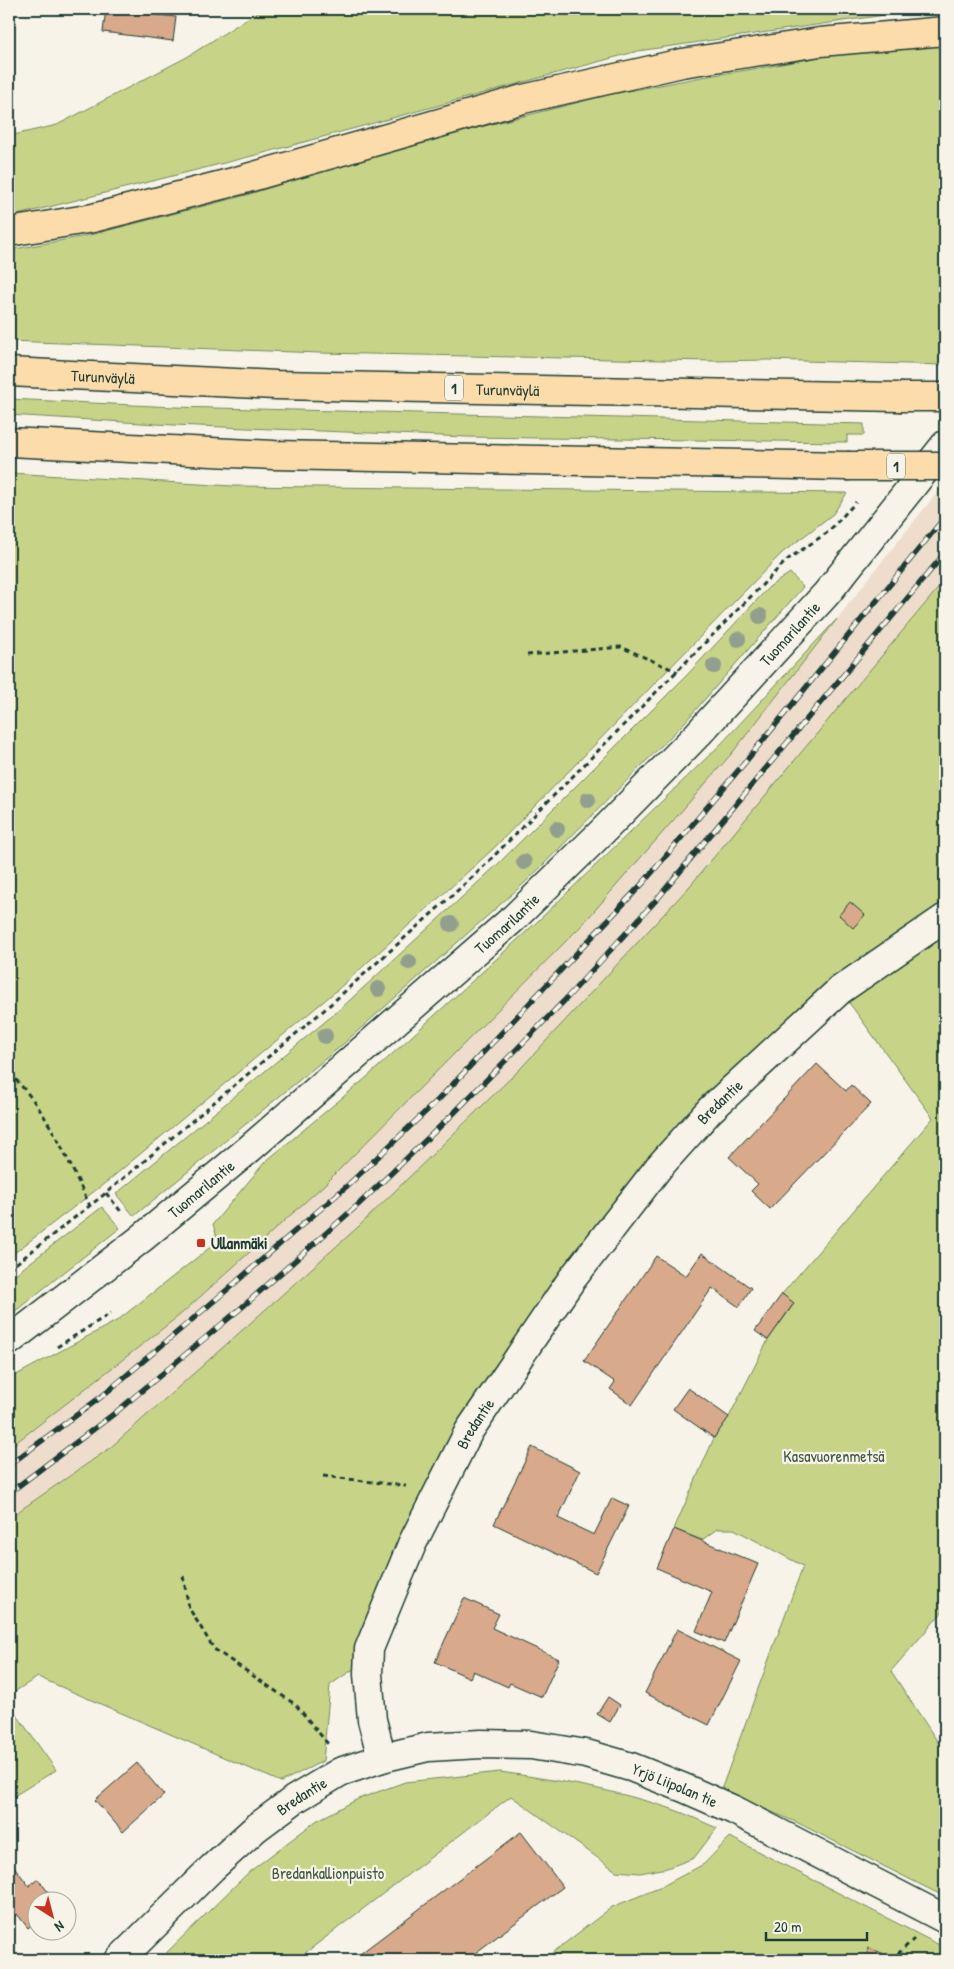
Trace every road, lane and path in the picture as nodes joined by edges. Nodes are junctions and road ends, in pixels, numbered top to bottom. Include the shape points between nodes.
1 (945, 31) edge
2 (9, 232) edge
3 (9, 372) edge
4 (945, 397) edge
5 (9, 442) edge
6 (945, 445) edge
7 (945, 466) edge
8 (859, 499) dead end
9 (527, 655) dead end
10 (678, 672) junction
11 (945, 918) edge
12 (9, 1073) edge
13 (90, 1206) junction
14 (9, 1269) edge
15 (111, 1313) dead end
16 (9, 1341) edge
17 (55, 1348) dead end
18 (323, 1476) dead end
19 (439, 1489) junction
20 (183, 1576) dead end
21 (334, 1750) dead end
22 (382, 1758) junction
23 (945, 1919) edge
24 (917, 1936) dead end
25 (119, 1960) edge
26 (891, 1960) edge

1 - 2 highway via 820,42 682,63 523,99 237,181 93,218
3 - 4 highway, Turunväylä / 1, bridge via 276,385
5 - 7 highway, 1, bridge via 274,454
6 - 16 street, Tuomarilantie via 820,600 698,734 514,918 248,1150 142,1238
8 - 10 path via 828,532 787,560
9 - 10 path via 621,647
10 - 13 path via 470,880 323,1011
11 - 19 street, Bredantie via 840,990 710,1110 659,1167 567,1287 469,1431
12 - 13 path via 24,1087 52,1128
13 - 14 path
15 - 17 path
18 - 19 path
19 - 22 street, Bredantie via 412,1544 369,1649 372,1720
20 - 21 path via 189,1608 214,1649 296,1705
22 - 23 street, Yrjö Liipolan tie via 428,1747 481,1744 532,1745 586,1754 631,1767 734,1810
22 - 25 street, Bredantie via 340,1772 256,1828
24 - 26 path

